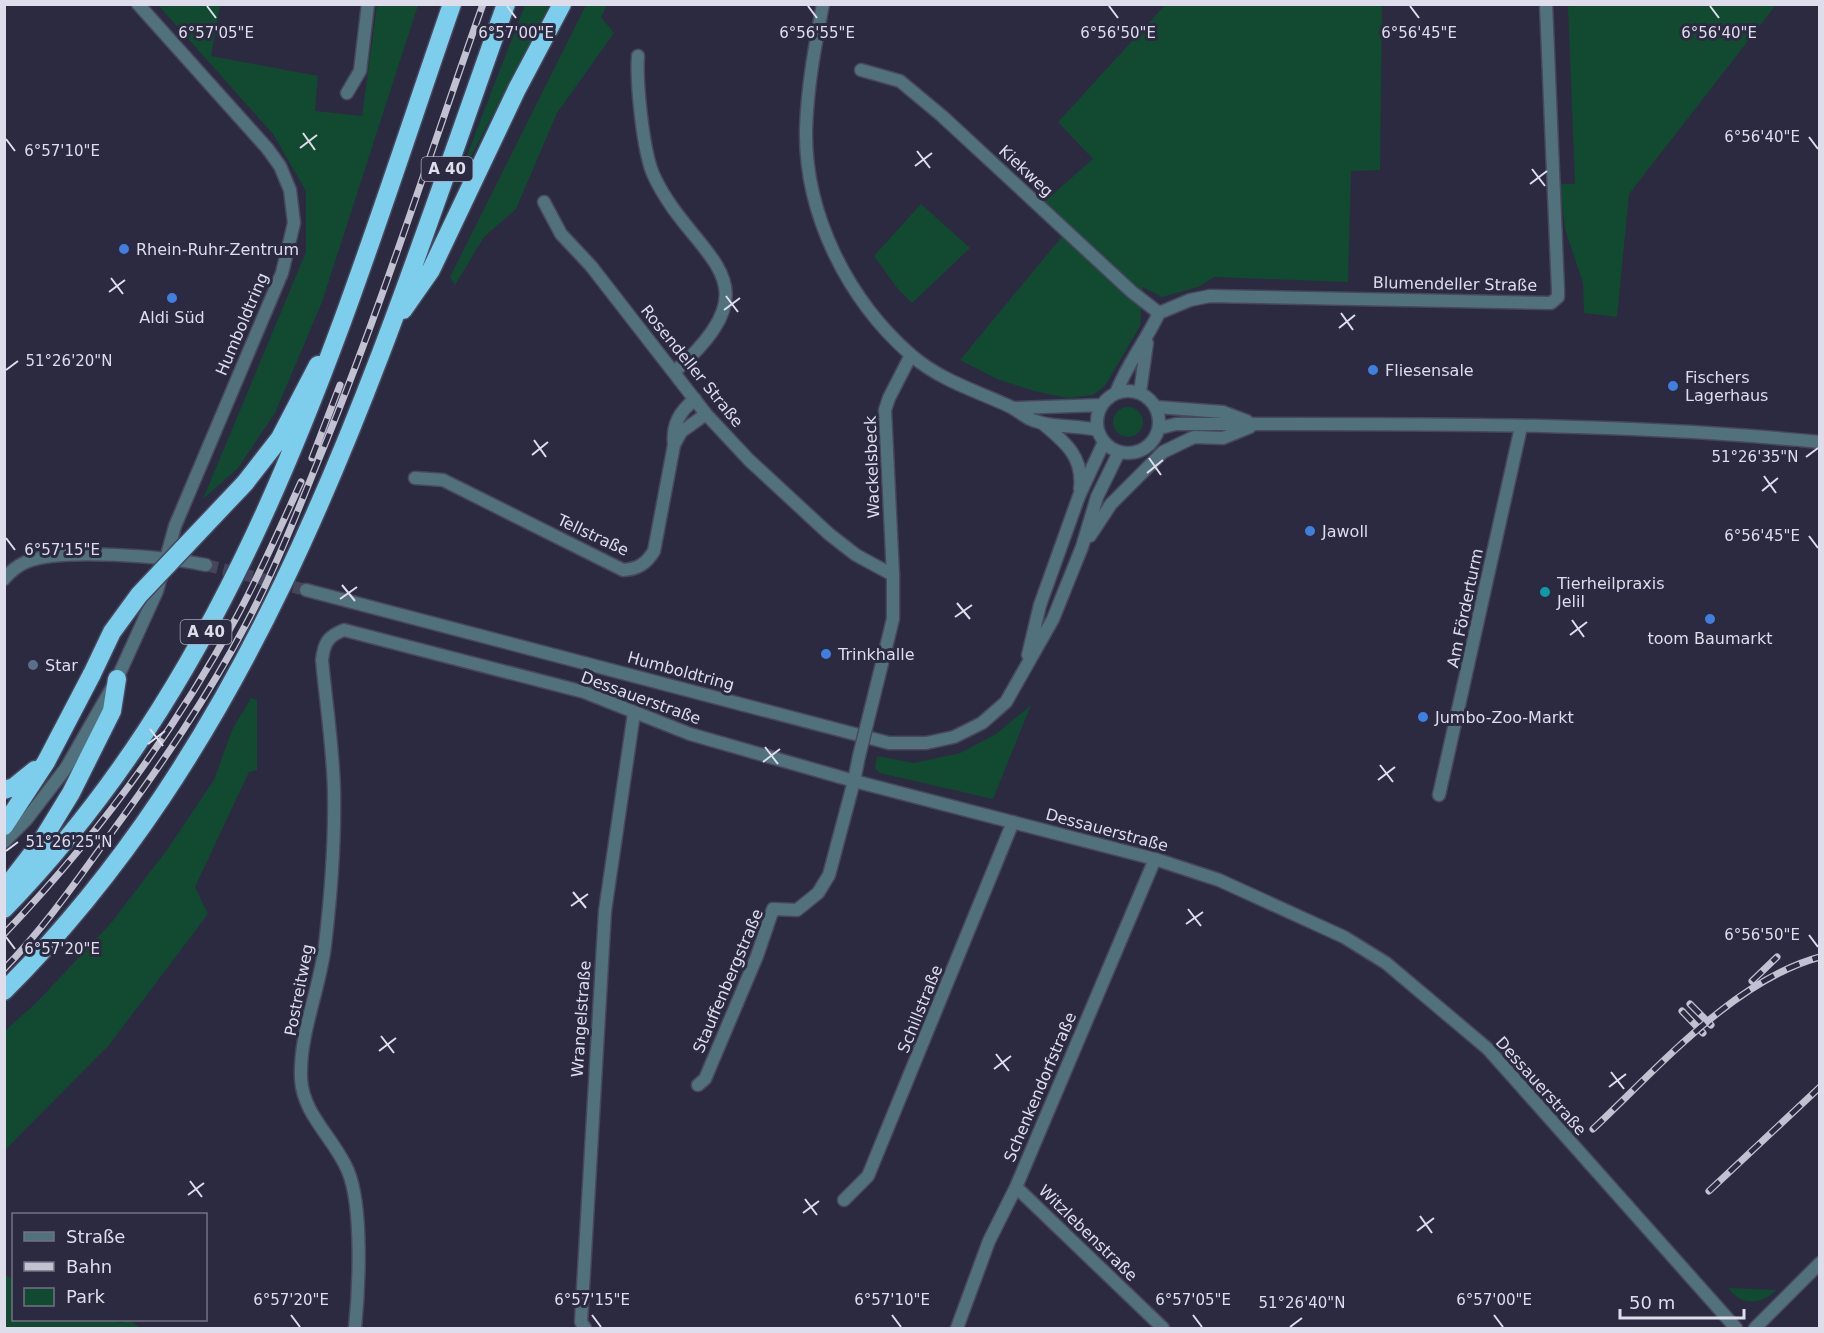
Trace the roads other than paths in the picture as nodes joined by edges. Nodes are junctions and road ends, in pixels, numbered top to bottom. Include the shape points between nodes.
1 (138, 4) edge
2 (368, 4) edge
3 (452, 4) edge
4 (506, 4) edge
5 (562, 4) edge
6 (823, 4) edge
7 (1546, 4) edge
8 (638, 56) dead end
9 (861, 70) dead end
10 (347, 93) dead end
11 (544, 202) dead end
12 (1159, 313) junction
13 (343, 319) junction
14 (387, 334) junction
15 (1148, 338) junction
16 (912, 355) junction
17 (674, 372) junction
18 (1140, 392) junction
19 (1116, 393) junction
20 (695, 399) junction
21 (1102, 405) junction
22 (1156, 407) junction
23 (1012, 408) junction
24 (706, 414) junction
25 (1041, 423) junction
26 (1257, 424) junction
27 (1521, 427) junction
28 (1160, 428) junction
29 (1098, 430) junction
30 (1104, 442) junction
31 (1820, 442) edge
32 (674, 445) junction
33 (1119, 452) junction
34 (415, 478) dead end
35 (1079, 496) junction
36 (1082, 547) junction
37 (167, 558) junction
38 (206, 565) tunnel mouth
39 (893, 575) junction
40 (4, 579) edge
41 (306, 590) tunnel mouth
42 (324, 645) joint
43 (1024, 671) junction
44 (117, 679) junction
45 (634, 713) junction
46 (46, 762) junction
47 (854, 781) junction
48 (4, 790) edge
49 (1439, 795) dead end
50 (1013, 822) junction
51 (4, 826) edge
52 (4, 842) edge
53 (1155, 859) junction
54 (4, 890) edge
55 (4, 909) edge
56 (4, 991) edge
57 (698, 1085) dead end
58 (1016, 1187) junction
59 (844, 1200) dead end
60 (1820, 1263) edge
61 (355, 1329) edge
62 (585, 1329) edge
63 (957, 1329) edge
64 (1163, 1329) edge
65 (1736, 1329) edge
66 (1755, 1329) edge

1 - 37 street, Humboldtring via 280,166 290,190 294,223 282,273 175,526
2 - 10 street via 360,71
3 - 13 highway, A 40
4 - 14 highway, A 40
5 - 14 highway via 431,270
6 - 16 street via 809,82 806,132 810,178 823,228 848,280
7 - 12 street, Blumendeller Straße via 1557,209 1558,297 1551,303 1210,296
8 - 17 street via 636,81 652,171 717,263 726,287 718,324
9 - 12 street, Kiekweg via 900,81
11 - 17 street, Rosendeller Straße via 561,234
12 - 15 street
13 - 46 highway, bridge via 280,438 245,483 139,595 112,632
13 - 55 highway, A 40 via 324,376 268,509 183,674 89,812
14 - 56 highway, A 40 via 314,520 261,633 224,700 165,796 125,851 55,938
15 - 18 street
15 - 19 street via 1123,374
16 - 23 street via 947,380
16 - 39 street, Wackelsbeck via 885,411
17 - 20 street, Rosendeller Straße
18 - 19 street
18 - 22 street
19 - 21 street
20 - 24 street, Rosendeller Straße
20 - 32 street, Tellstraße via 681,410 673,433
21 - 23 street
21 - 29 street
22 - 26 street via 1222,412
22 - 28 street
23 - 25 street
24 - 32 street via 681,432
24 - 39 street, Rosendeller Straße via 829,534 856,555
25 - 29 street
25 - 35 street via 1075,453 1082,478
26 - 27 street
26 - 28 street via 1176,424
26 - 36 street via 1223,438 1194,437 1163,452 1111,504
27 - 31 street via 1717,432
27 - 49 street, Am Förderturm
28 - 33 street via 1144,449
29 - 30 street
30 - 33 street
30 - 35 street, Humboldtring
32 - 34 street, Tellstraße via 654,551 645,563 631,570 622,570 443,480
33 - 36 street, Humboldtring via 1097,497
35 - 43 street, Humboldtring via 1040,604
36 - 43 street, Humboldtring via 1053,619
37 - 38 street
37 - 40 street via 48,556 25,562
37 - 44 street, Humboldtring via 157,591
39 - 47 street, Wackelsbeck, bridge via 892,619
41 - 43 street, Humboldtring via 889,743 926,743 982,723 1006,702
42 - 45 street, Dessauerstraße via 332,635 344,630 584,692
42 - 61 street, Postreitweg via 322,660 334,790 333,864 325,948 302,1055 301,1078 310,1110 353,1185 360,1280
44 - 52 street, Humboldtring via 66,768
44 - 54 highway via 112,711 71,793 41,842
45 - 47 street, Dessauerstraße via 690,734
45 - 62 street, Wrangelstraße via 605,911 586,1198 581,1322
46 - 48 highway via 14,787
46 - 51 highway
47 - 50 street, Dessauerstraße
47 - 57 street, Stauffenbergstraße via 830,875 818,893 797,910 773,909 705,1079
50 - 53 street, Dessauerstraße
50 - 59 street, Schillstraße via 868,1176
53 - 58 street, Schenkendorfstraße
53 - 65 street, Dessauerstraße via 1280,906 1344,937 1386,963 1488,1049
58 - 63 street, Schenkendorfstraße via 989,1241
58 - 64 street, Witzlebenstraße
60 - 66 street

